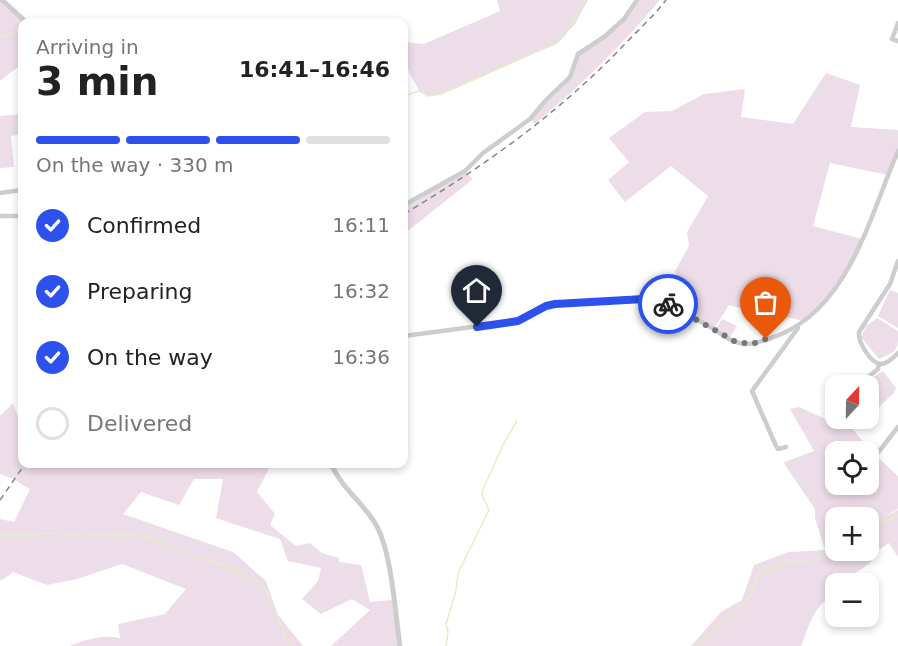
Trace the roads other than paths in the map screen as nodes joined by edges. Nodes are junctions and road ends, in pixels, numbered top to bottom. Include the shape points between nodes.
1 (2, 0) edge
2 (637, 0) edge
3 (22, 18) edge
4 (898, 23) edge
5 (898, 41) edge
6 (898, 151) edge
7 (18, 191) edge
8 (0, 193) edge
9 (408, 203) edge
10 (0, 216) edge
11 (18, 216) edge
12 (898, 261) edge
13 (800, 326) junction
14 (408, 335) edge
15 (898, 353) edge
16 (879, 364) junction
17 (871, 375) edge
18 (898, 427) edge
19 (786, 447) dead end
20 (879, 451) edge
21 (333, 468) edge
22 (400, 646) edge

1 - 3 street
2 - 9 street via 624,19 578,54 570,77 530,119 465,171
4 - 5 street via 892,39
6 - 13 street via 840,283
7 - 8 street
10 - 11 street
12 - 16 street via 890,284 859,332 860,342
13 - 14 street via 744,344 676,308 644,299 555,304 518,321
13 - 19 street via 752,391 776,446
15 - 16 street
16 - 17 street
18 - 20 street
21 - 22 street via 376,524 387,554

